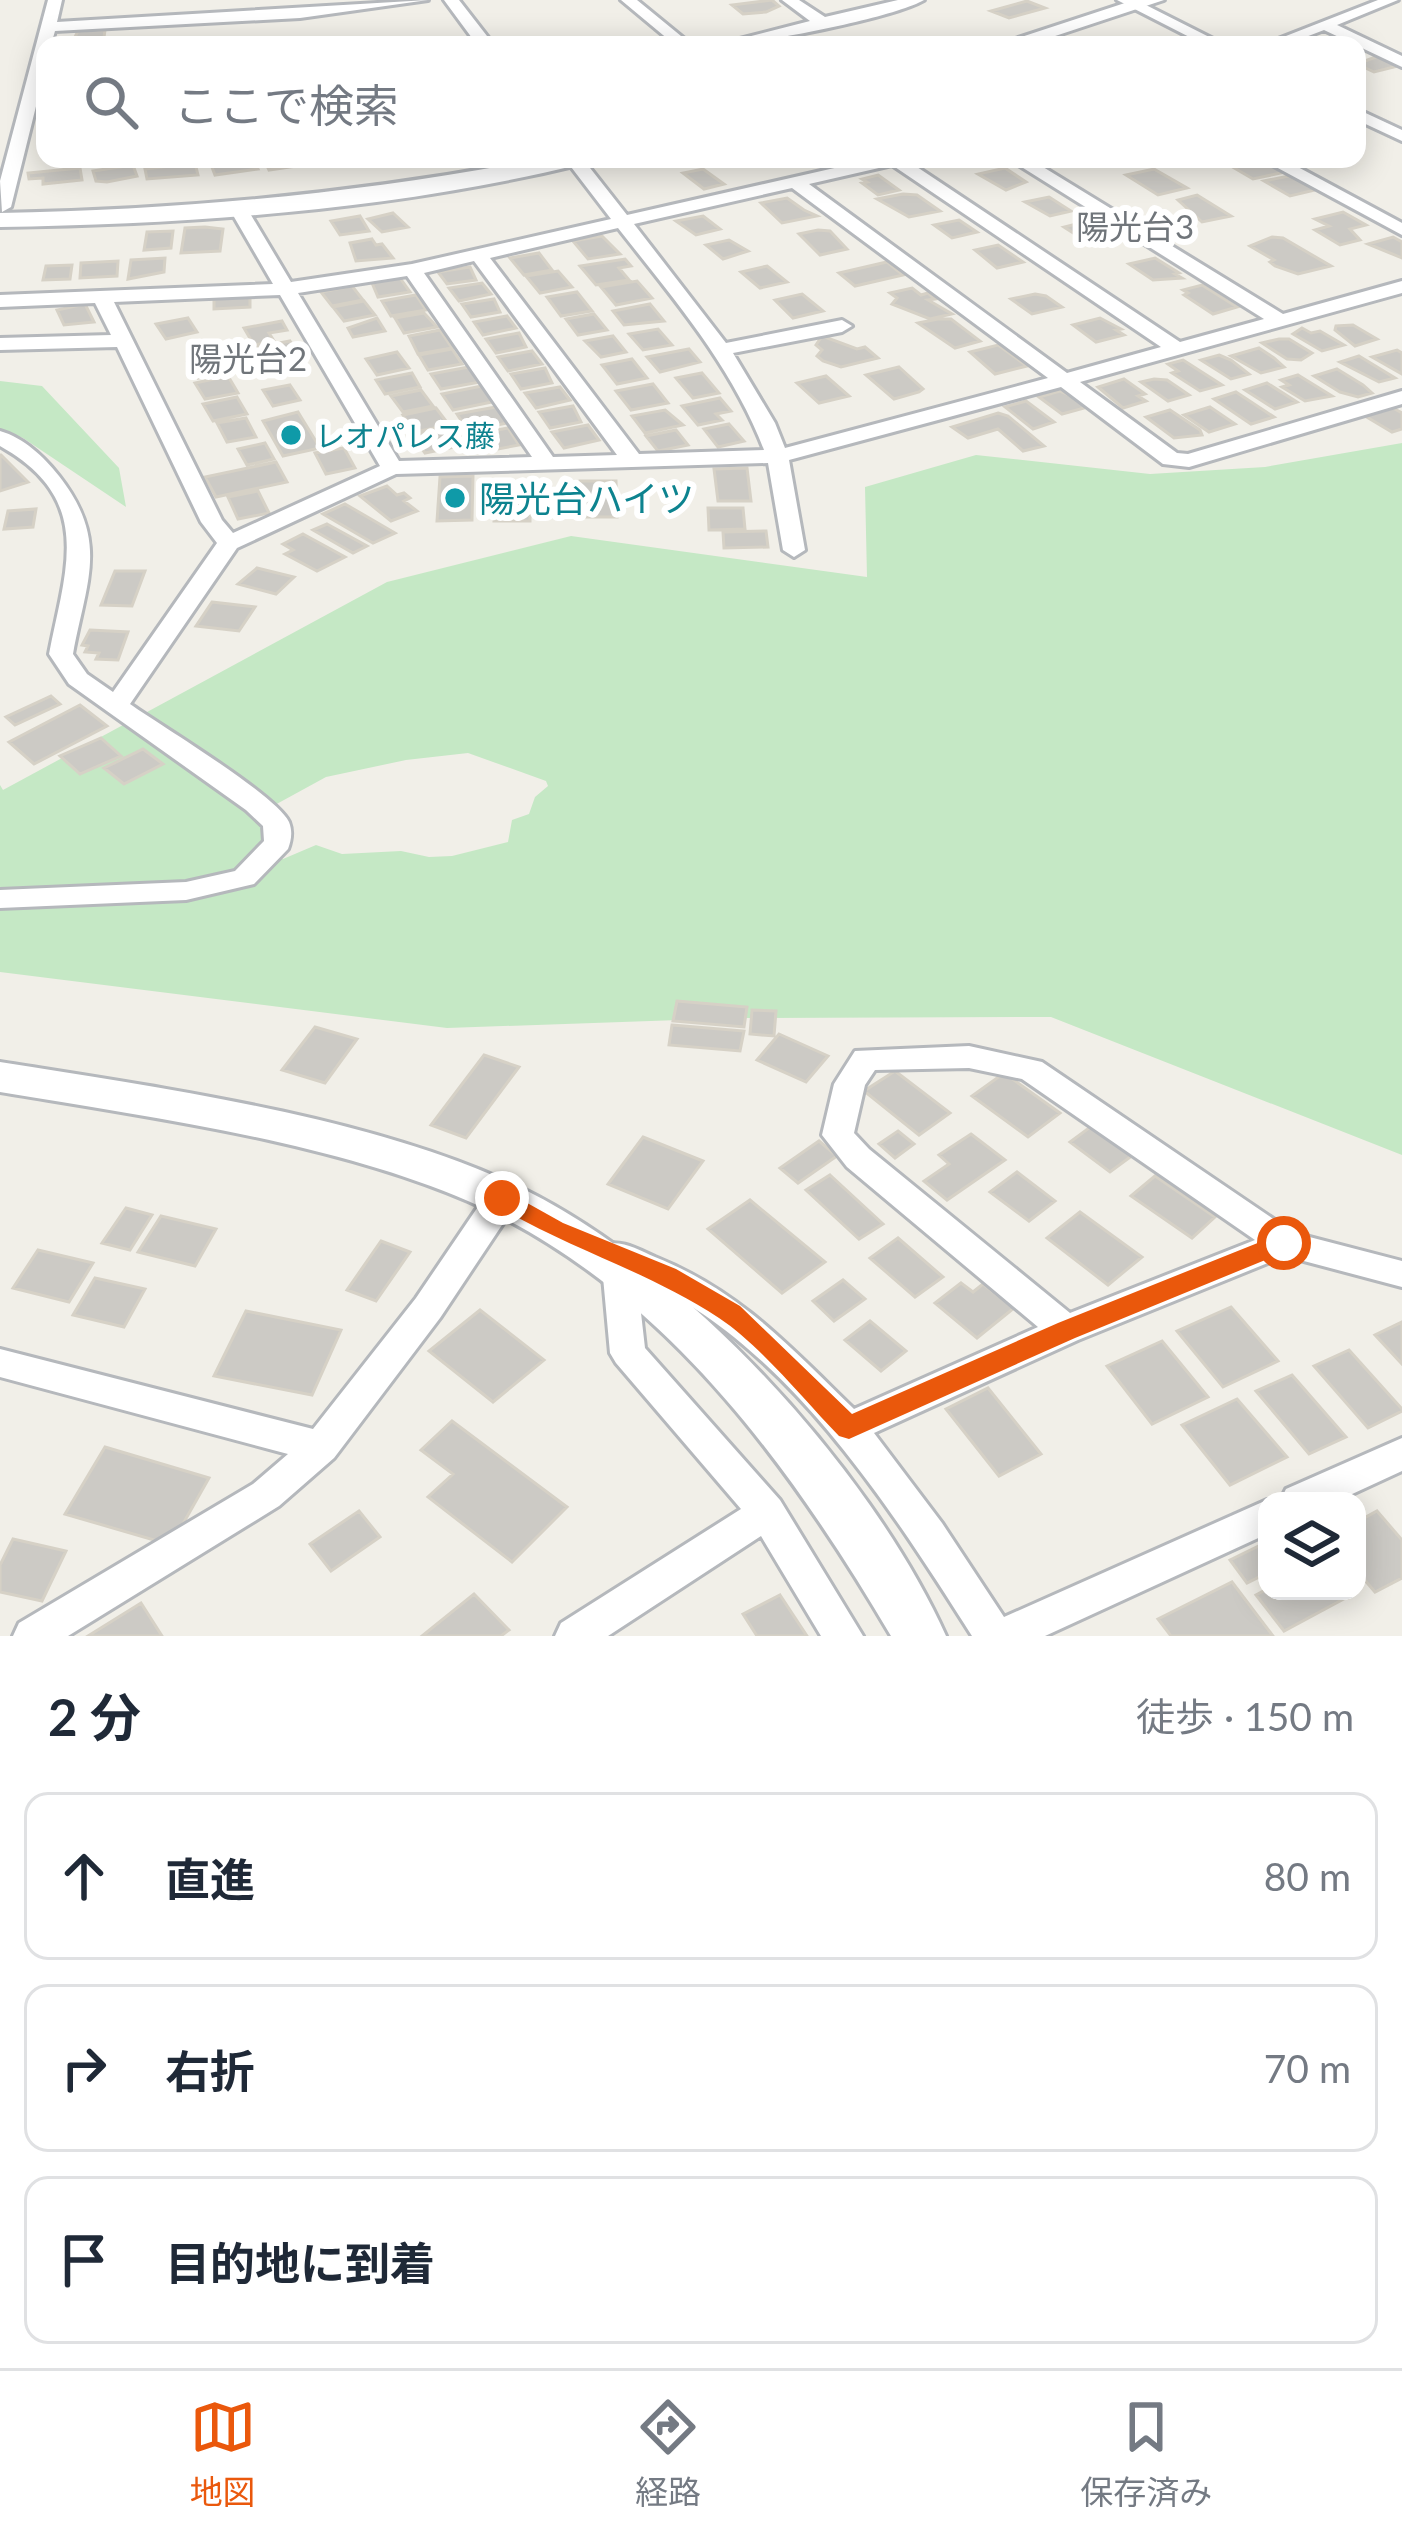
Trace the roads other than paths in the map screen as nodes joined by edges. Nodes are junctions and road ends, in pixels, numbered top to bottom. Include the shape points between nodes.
1 (55, 0) edge
2 (421, 0) edge
3 (451, 0) edge
4 (628, 0) edge
5 (789, 0) edge
6 (917, 0) edge
7 (1391, 0) edge
8 (1178, 2) edge
9 (1140, 4) edge
10 (825, 24) junction
11 (1324, 25) junction
12 (48, 27) junction
13 (47, 36) edge
14 (479, 36) edge
15 (673, 36) edge
16 (767, 36) edge
17 (1036, 36) edge
18 (1060, 36) edge
19 (1199, 36) edge
20 (1295, 36) edge
21 (1347, 36) edge
22 (1366, 45) edge
23 (1402, 62) edge
24 (36, 87) edge
25 (1366, 118) edge
26 (36, 126) edge
27 (0, 127) edge
28 (22, 127) junction
29 (1402, 136) edge
30 (463, 168) edge
31 (525, 168) edge
32 (581, 168) edge
33 (860, 168) edge
34 (908, 168) edge
35 (1033, 168) edge
36 (1287, 168) edge
37 (798, 184) junction
38 (238, 210) junction
39 (1, 211) edge
40 (620, 221) junction
41 (1402, 230) edge
42 (478, 254) junction
43 (412, 270) junction
44 (1402, 287) edge
45 (284, 289) junction
46 (102, 297) junction
47 (0, 301) edge
48 (1279, 320) junction
49 (842, 326) dead end
50 (123, 341) junction
51 (0, 344) edge
52 (1176, 348) junction
53 (719, 350) junction
54 (1064, 379) junction
55 (1402, 397) edge
56 (0, 437) edge
57 (778, 456) junction
58 (633, 461) junction
59 (547, 463) junction
60 (392, 468) junction
61 (229, 543) junction
62 (794, 550) dead end
63 (117, 704) junction
64 (0, 898) edge
65 (0, 1077) edge
66 (502, 1198) junction
67 (554, 1229) junction
68 (1284, 1243) junction
69 (1402, 1274) edge
70 (620, 1277) junction
71 (1066, 1330) junction
72 (0, 1363) edge
73 (849, 1428) junction
74 (320, 1447) junction
75 (1402, 1454) edge
76 (1319, 1492) edge
77 (767, 1512) junction
78 (1258, 1520) edge
79 (33, 1636) edge
80 (575, 1636) edge
81 (843, 1636) edge
82 (920, 1636) edge
83 (994, 1636) edge
84 (1003, 1636) edge

1 - 12 street
2 - 12 street
3 - 14 street
4 - 15 street
5 - 10 street
6 - 10 street
7 - 11 street
8 - 9 street
9 - 17 street
9 - 18 street
9 - 19 street
10 - 16 street
11 - 20 street
11 - 21 street
12 - 13 street
22 - 23 street
24 - 28 street
25 - 29 street
26 - 28 street
27 - 28 street
28 - 39 street
30 - 39 street via 232,199
31 - 38 street
32 - 40 street
33 - 37 street
34 - 52 street
35 - 48 street
36 - 41 street
37 - 40 street
37 - 54 street
38 - 39 street via 91,220
38 - 45 street
40 - 42 street
40 - 53 street
42 - 43 street
42 - 58 street
43 - 45 street
43 - 59 street
44 - 48 street
45 - 46 street
45 - 60 street
46 - 47 street
46 - 50 street
48 - 52 street
49 - 53 street
50 - 51 street
50 - 61 street
52 - 54 street
53 - 57 street
54 - 55 street via 1179,461
54 - 57 street
56 - 63 street via 46,473 75,524 82,556 62,655 78,679
57 - 58 street
57 - 62 street
58 - 59 street
59 - 60 street
60 - 61 street
61 - 63 street
63 - 64 street via 255,804 276,824 278,843 244,878 186,892
65 - 66 street via 293,1133
66 - 67 street
66 - 74 street
67 - 70 street
67 - 73 street via 731,1313
68 - 69 street
68 - 71 street
68 - 71 street via 1031,1070 969,1057 866,1059 850,1084 838,1135
70 - 77 street via 628,1353
70 - 82 street via 697,1339 767,1412 820,1477
71 - 73 street
72 - 74 street
73 - 83 street
74 - 79 street via 266,1495
75 - 76 street
77 - 80 street
77 - 81 street
78 - 84 street

